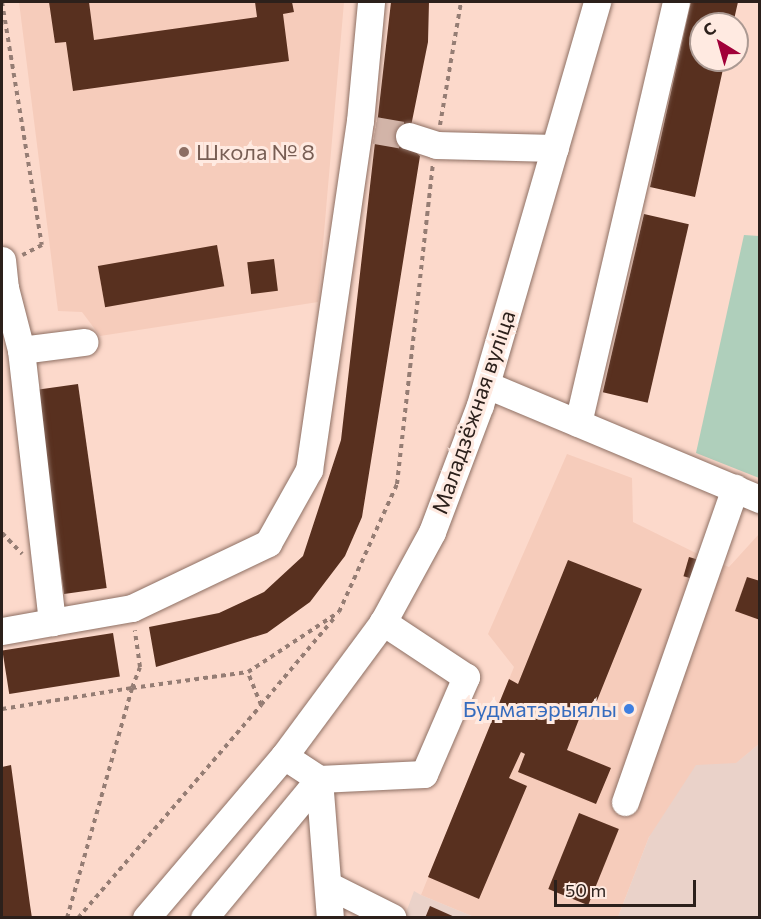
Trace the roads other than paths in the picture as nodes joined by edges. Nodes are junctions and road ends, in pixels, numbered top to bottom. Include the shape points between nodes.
1 (371, 2) edge
2 (597, 2) edge
3 (676, 2) edge
4 (409, 136) tunnel mouth
5 (555, 148) junction
6 (2, 260) edge
7 (3, 277) edge
8 (84, 342) dead end
9 (21, 350) junction
10 (487, 385) junction
11 (578, 423) junction
12 (735, 488) junction
13 (759, 498) edge
14 (52, 622) junction
15 (383, 622) junction
16 (2, 631) edge
17 (284, 756) junction
18 (319, 778) junction
19 (624, 802) dead end
20 (328, 885) junction
21 (392, 916) edge
22 (147, 918) edge
23 (204, 918) edge
24 (330, 918) edge

1 - 14 street via 368,125 309,470 268,543 132,608
2 - 5 street, Маладзёжная вуліца
3 - 11 street
4 - 5 street via 436,145
5 - 10 street, Маладзёжная вуліца
6 - 7 street
7 - 9 street
8 - 9 street
9 - 14 street
10 - 11 street
10 - 15 street, Маладзёжная вуліца via 432,532
11 - 12 street
12 - 13 street
12 - 19 street
14 - 16 street
15 - 17 street, Маладзёжная вуліца
15 - 18 street via 466,677 424,774
17 - 18 street
17 - 22 street, Маладзёжная вуліца
18 - 20 street
18 - 23 street
20 - 21 street
20 - 24 street

